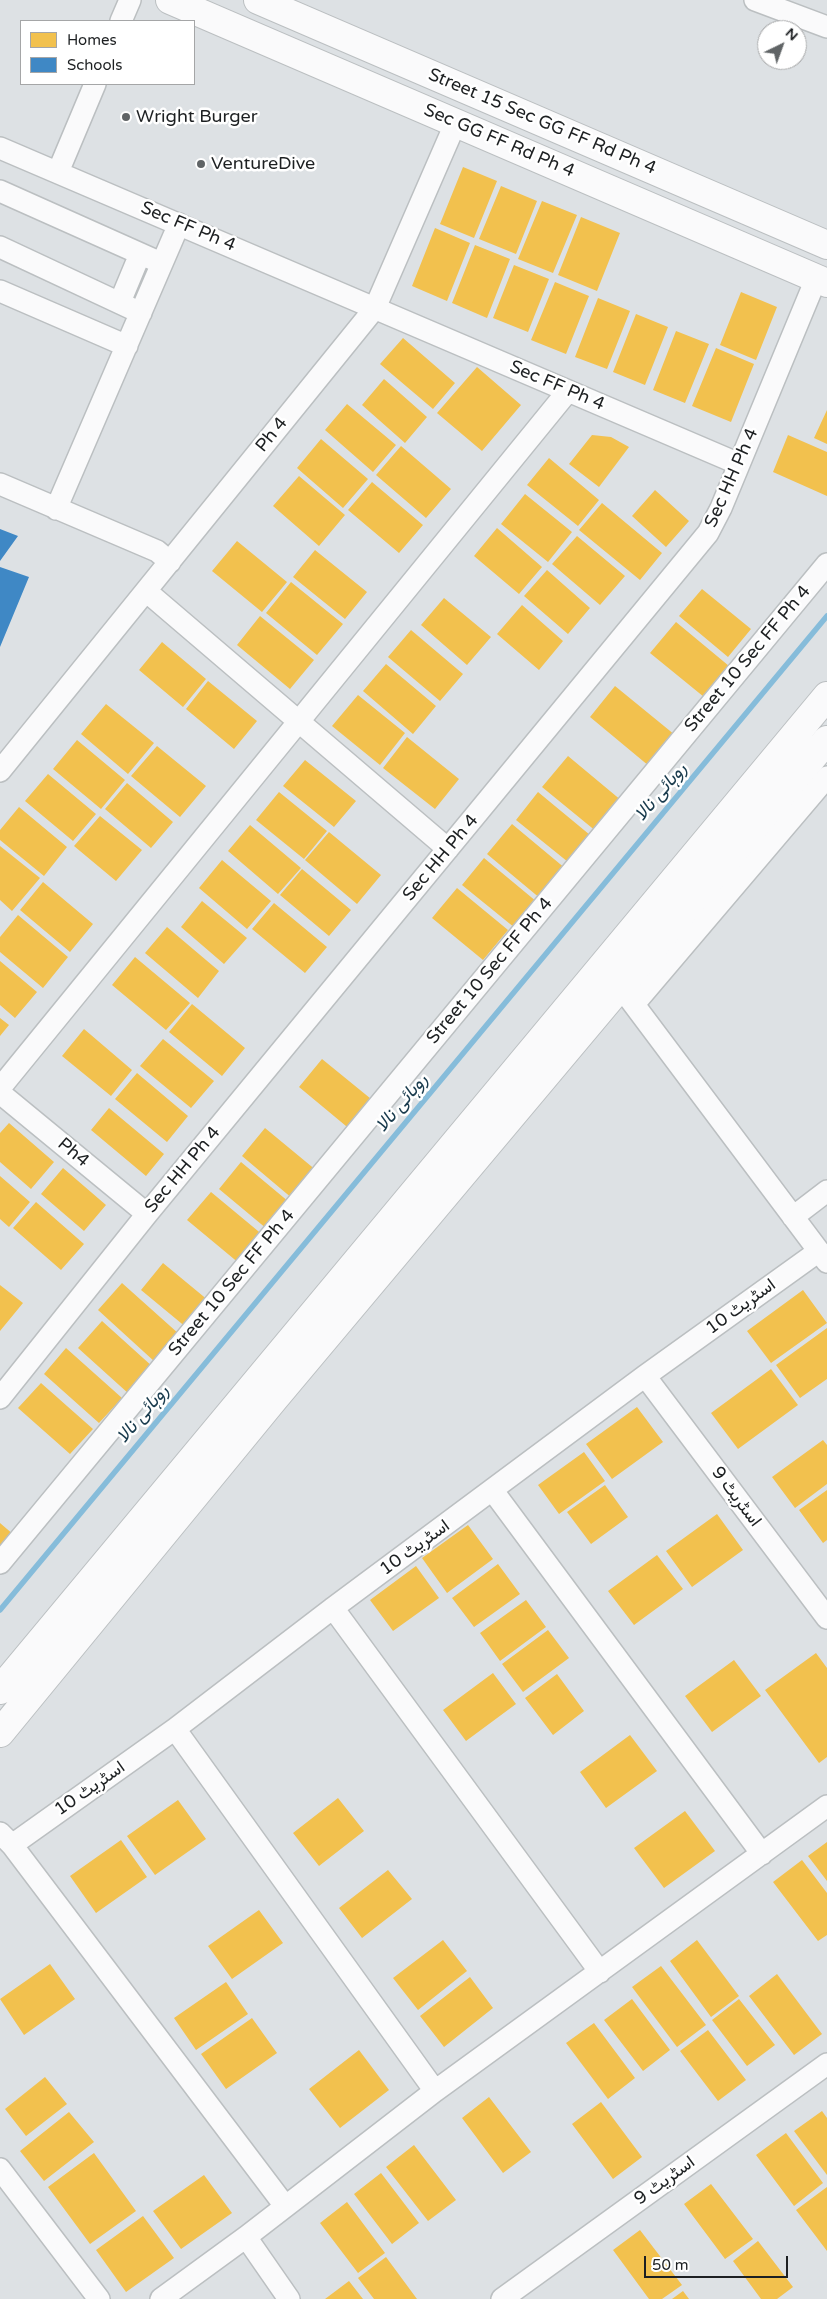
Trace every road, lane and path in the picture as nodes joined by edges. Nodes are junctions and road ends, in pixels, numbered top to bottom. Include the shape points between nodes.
1 (130, 0) edge
2 (170, 0) edge
3 (258, 0) edge
4 (755, 0) edge
5 (121, 20) edge
6 (827, 27) edge
7 (95, 85) edge
8 (456, 122) junction
9 (0, 148) edge
10 (58, 172) junction
11 (0, 191) edge
12 (179, 224) junction
13 (827, 245) edge
14 (0, 247) edge
15 (140, 254) junction
16 (161, 263) junction
17 (822, 281) edge
18 (0, 291) edge
19 (120, 302) junction
20 (375, 308) junction
21 (141, 313) junction
22 (127, 346) junction
23 (568, 391) junction
24 (739, 464) junction
25 (0, 484) edge
26 (56, 509) junction
27 (170, 562) junction
28 (827, 564) edge
29 (146, 591) junction
30 (827, 696) edge
31 (298, 721) junction
32 (827, 740) edge
33 (0, 771) edge
34 (827, 777) edge
35 (798, 792) junction
36 (448, 849) junction
37 (628, 995) junction
38 (0, 1088) edge
39 (0, 1093) edge
40 (827, 1191) edge
41 (147, 1214) junction
42 (793, 1216) junction
43 (823, 1256) edge
44 (645, 1376) junction
45 (0, 1398) edge
46 (493, 1491) junction
47 (0, 1563) edge
48 (333, 1608) junction
49 (827, 1618) edge
50 (0, 1690) edge
51 (175, 1729) junction
52 (0, 1734) edge
53 (827, 1806) edge
54 (6, 1839) edge
55 (762, 1854) junction
56 (600, 1972) junction
57 (827, 2064) edge
58 (435, 2091) junction
59 (0, 2169) edge
60 (285, 2206) junction
61 (246, 2237) junction
62 (99, 2299) edge
63 (161, 2299) edge
64 (290, 2299) edge
65 (502, 2299) edge

1 - 5 street
2 - 8 main road, Sec GG FF Rd Ph 4
3 - 13 main road, Street 15 Sec GG FF Rd Ph 4
4 - 6 street
7 - 10 street
8 - 17 main road, Sec GG FF Rd Ph 4
8 - 20 street
9 - 10 street, Sec FF Ph 4
10 - 12 street, Sec FF Ph 4
11 - 15 street
12 - 16 street
12 - 20 street, Sec FF Ph 4
14 - 19 street
15 - 16 street
15 - 19 street
16 - 21 street
17 - 24 street, Sec HH Ph 4
18 - 22 street
19 - 21 street
20 - 23 street, Sec FF Ph 4
20 - 27 street, Ph 4
21 - 22 street
22 - 26 street
23 - 24 street, Sec FF Ph 4
23 - 31 street
24 - 36 street, Sec HH Ph 4 via 708,533
25 - 26 street
26 - 27 street via 157,551
27 - 29 street, Ph 4
28 - 47 street, Street 10 Sec FF Ph 4
29 - 31 street
29 - 33 street, Ph 4
30 - 50 main road
31 - 36 street
31 - 38 street
32 - 35 main road
34 - 35 street
35 - 37 main road
36 - 41 street, Sec HH Ph 4
37 - 42 street
37 - 52 main road via 274,1399
39 - 41 street, Ph4
40 - 42 street
41 - 45 street, Sec HH Ph 4
42 - 43 street
43 - 44 street, اسٹریٹ 10
44 - 46 street, اسٹریٹ 10
44 - 49 street, اسٹریٹ 9
46 - 48 street, اسٹریٹ 10
46 - 55 street
48 - 51 street, اسٹریٹ 10
48 - 56 street
51 - 54 street, اسٹریٹ 10
51 - 58 street
53 - 55 street
54 - 60 street
55 - 56 street
56 - 58 street
57 - 65 street, اسٹریٹ 9
58 - 60 street
59 - 62 street
60 - 61 street
61 - 63 street
61 - 64 street

